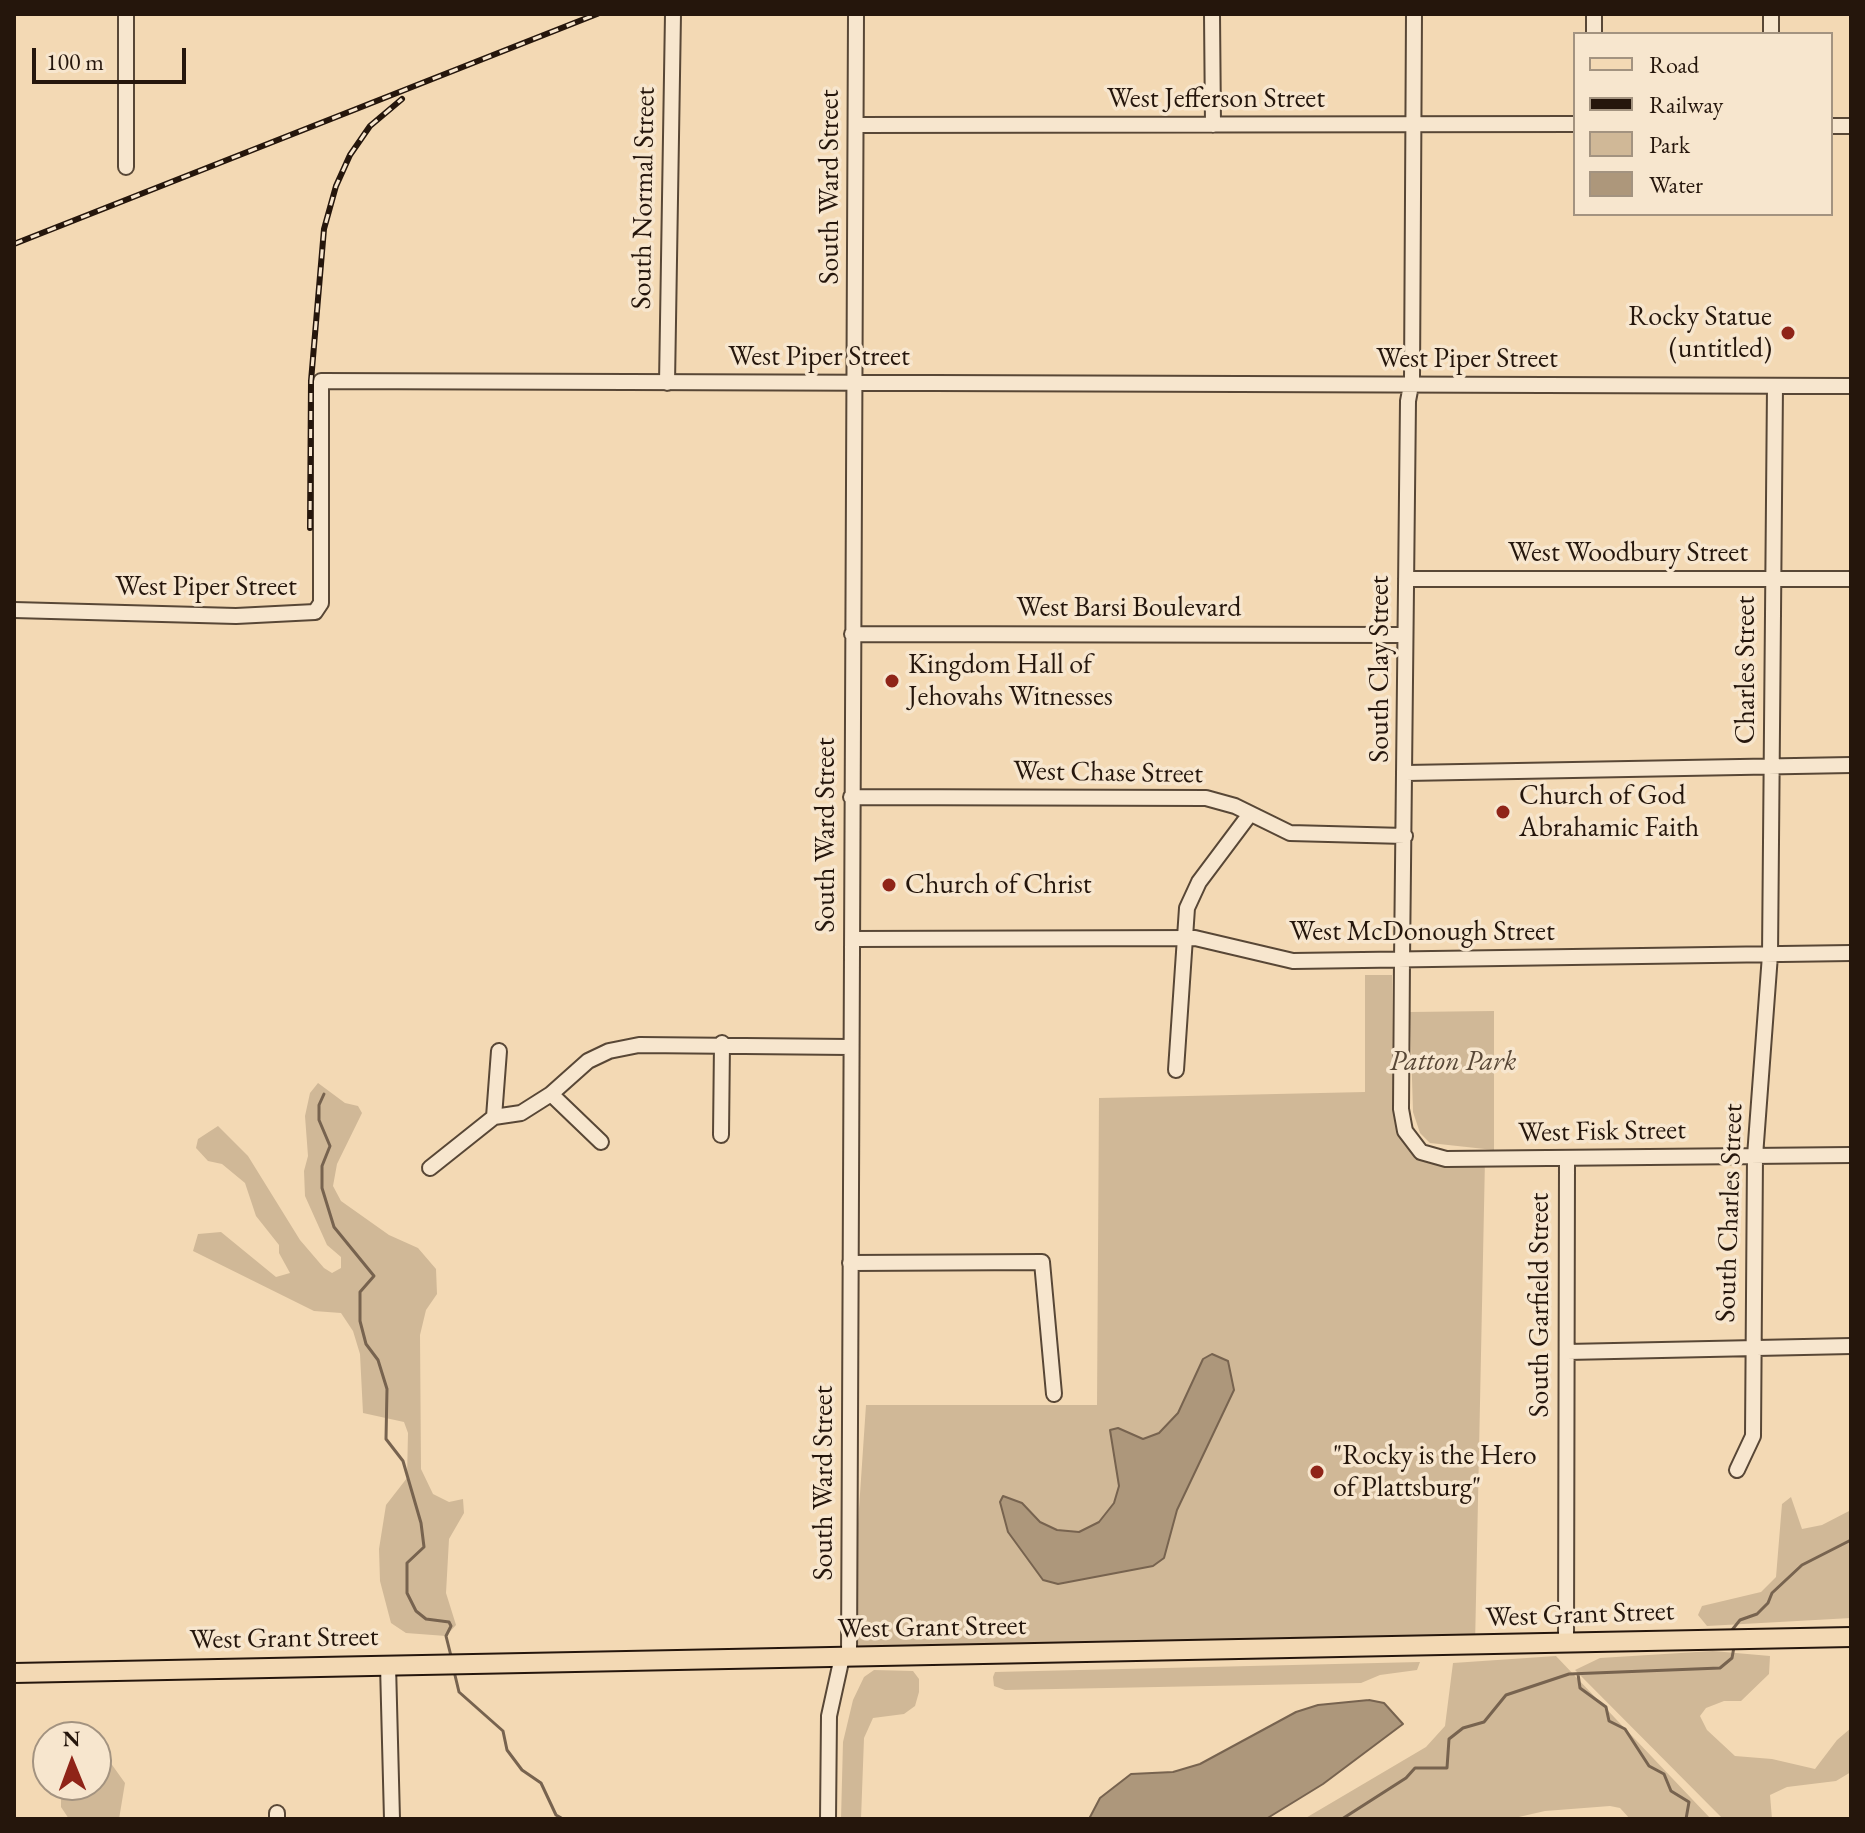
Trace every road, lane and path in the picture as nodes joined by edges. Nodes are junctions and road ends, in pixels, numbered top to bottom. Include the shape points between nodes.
1 (126, 14) edge
2 (673, 14) edge
3 (856, 14) edge
4 (1212, 14) edge
5 (1414, 14) edge
6 (1573, 124) edge
7 (856, 125) junction
8 (1213, 125) junction
9 (1415, 125) junction
10 (126, 167) dead end
11 (667, 383) junction
12 (855, 383) junction
13 (1411, 384) junction
14 (1775, 386) junction
15 (1851, 386) edge
16 (1406, 579) junction
17 (1772, 579) junction
18 (1851, 579) edge
19 (14, 610) edge
20 (852, 634) junction
21 (1405, 635) junction
22 (1851, 765) edge
23 (1772, 767) junction
24 (1406, 773) junction
25 (851, 797) junction
26 (1250, 814) junction
27 (1405, 836) junction
28 (1182, 937) junction
29 (852, 939) junction
30 (1851, 953) edge
31 (1770, 955) junction
32 (1402, 960) junction
33 (722, 1043) junction
34 (850, 1047) junction
35 (499, 1051) dead end
36 (1176, 1070) dead end
37 (551, 1094) junction
38 (494, 1117) junction
39 (721, 1135) dead end
40 (601, 1142) dead end
41 (1851, 1155) edge
42 (1755, 1156) junction
43 (1476, 1159) joint
44 (1567, 1159) junction
45 (430, 1168) dead end
46 (850, 1263) junction
47 (1851, 1346) edge
48 (1752, 1348) junction
49 (1567, 1352) junction
50 (1054, 1394) dead end
51 (1737, 1470) dead end
52 (1851, 1637) edge
53 (1566, 1643) junction
54 (845, 1657) junction
55 (388, 1665) junction
56 (14, 1673) edge
57 (392, 1819) edge
58 (828, 1819) edge

1 - 10 street
2 - 11 street, South Normal Street
3 - 7 street, South Ward Street
4 - 8 street
5 - 9 street, South Clay Street
6 - 9 street, West Jefferson Street
7 - 8 street, West Jefferson Street
7 - 12 street, South Ward Street
8 - 9 street, West Jefferson Street
9 - 13 street, South Clay Street
11 - 12 street, West Piper Street
11 - 19 street, West Piper Street via 321,381 321,603 315,612 236,616
12 - 13 street, West Piper Street
12 - 20 street, South Ward Street
13 - 14 street, West Piper Street
13 - 16 street, South Clay Street
14 - 15 street, West Piper Street
14 - 17 street, Charles Street
16 - 17 street, West Woodbury Street
16 - 21 street, South Clay Street
17 - 18 street, West Woodbury Street
17 - 23 street, Charles Street
20 - 21 street, West Barsi Boulevard
20 - 25 street, South Ward Street
21 - 24 street, South Clay Street
22 - 23 street
23 - 24 street
23 - 31 street, Charles Street
24 - 27 street, South Clay Street
25 - 26 street, West Chase Street via 1206,798
25 - 29 street, South Ward Street
26 - 27 street, West Chase Street via 1290,833
26 - 28 street via 1199,882
27 - 32 street, South Clay Street
28 - 29 street, West McDonough Street
28 - 32 street, West McDonough Street via 1293,961
28 - 36 street
29 - 34 street, South Ward Street
30 - 31 street, West McDonough Street
31 - 32 street, West McDonough Street
31 - 42 street, South Charles Street
32 - 43 street, South Clay Street via 1405,1131 1426,1154
33 - 34 street
33 - 37 street via 609,1051 588,1061
33 - 39 street
34 - 46 street, South Ward Street
35 - 38 street
37 - 38 street via 521,1113
37 - 40 street
38 - 45 street
41 - 42 street, West Fisk Street
42 - 44 street, West Fisk Street
42 - 48 street, South Charles Street
43 - 44 street, West Fisk Street
44 - 49 street, South Garfield Street
46 - 50 street via 1042,1262
46 - 54 street, South Ward Street
47 - 48 street
48 - 49 street
48 - 51 street, South Charles Street via 1753,1436
49 - 53 street, South Garfield Street
52 - 53 main road, West Grant Street
53 - 54 main road, West Grant Street
54 - 55 main road, West Grant Street
54 - 58 street, South Ward Street via 829,1716
55 - 56 main road, West Grant Street
55 - 57 street

